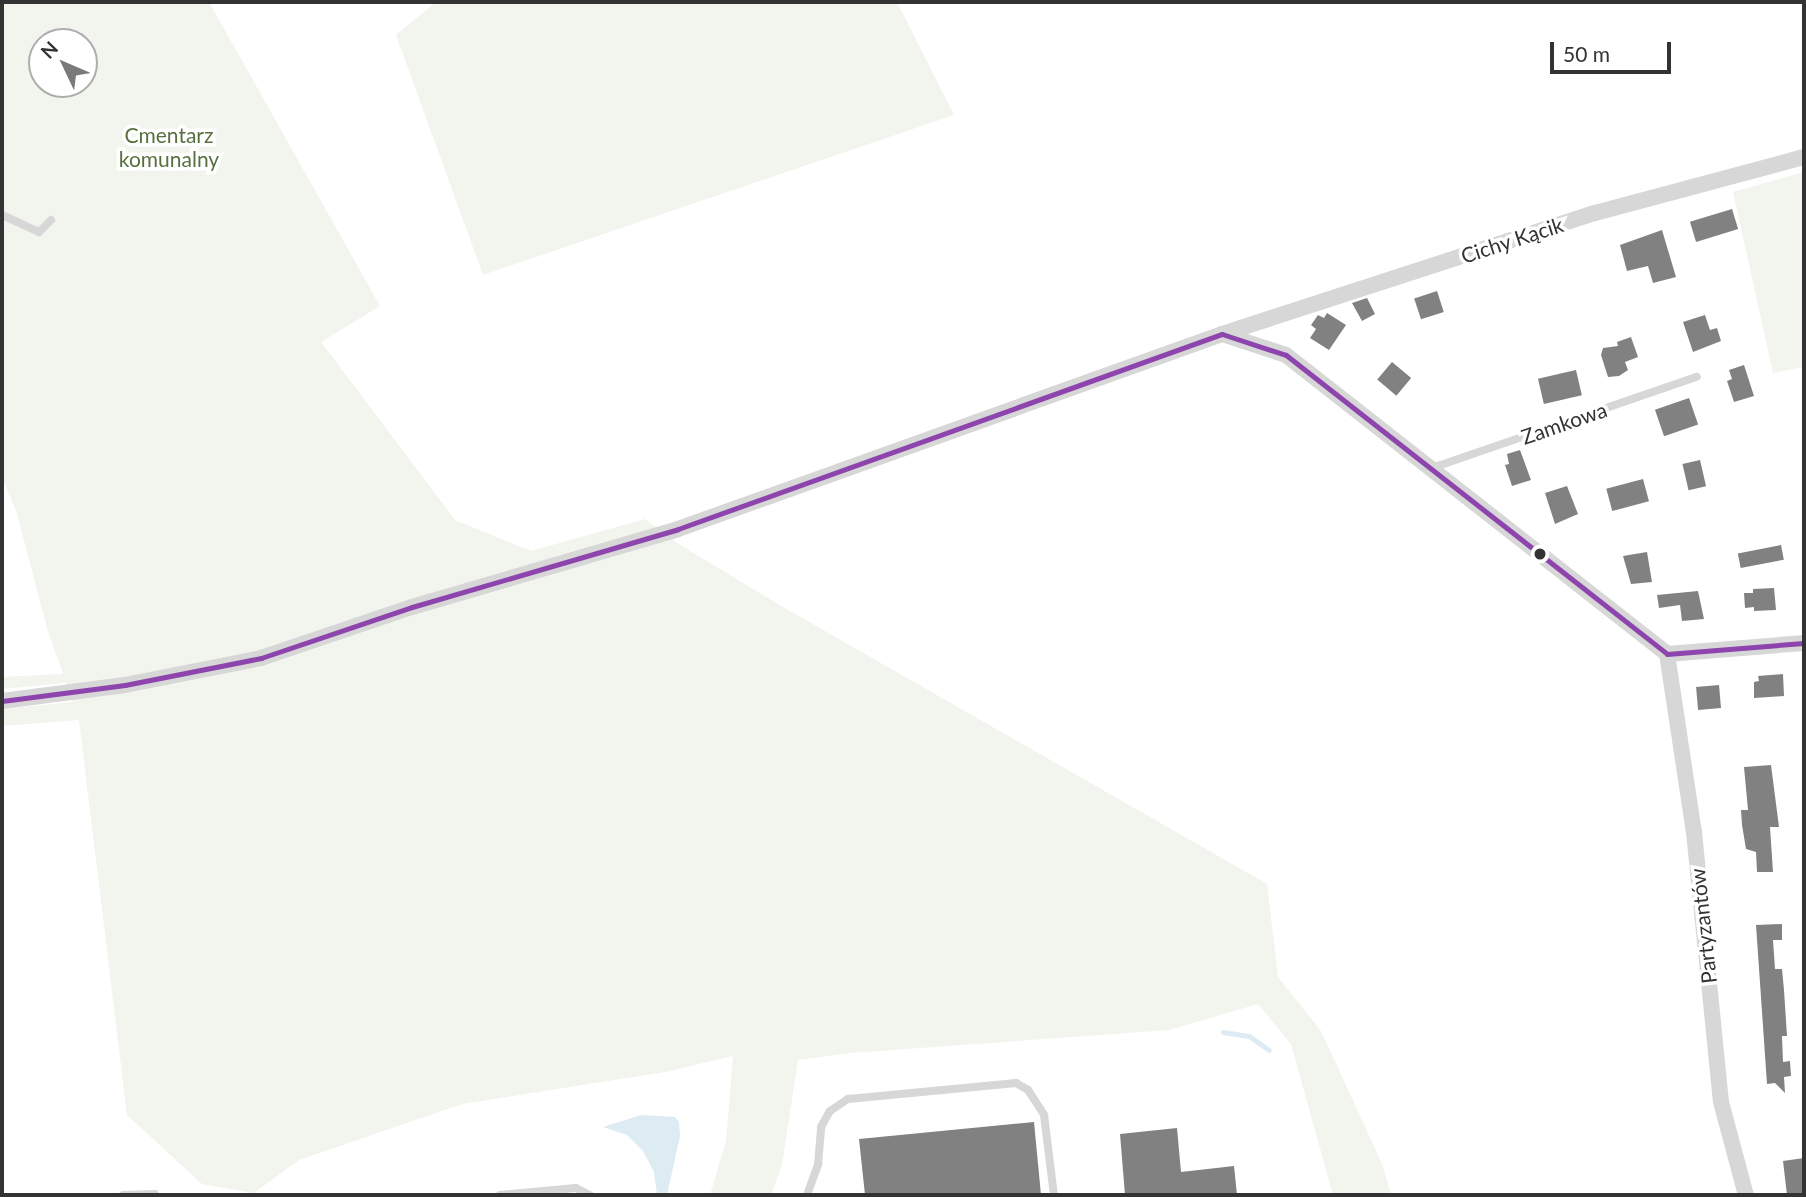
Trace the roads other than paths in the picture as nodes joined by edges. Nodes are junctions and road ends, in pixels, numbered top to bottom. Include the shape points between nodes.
1 (1804, 157) edge
2 (2, 215) edge
3 (51, 220) dead end
4 (1222, 334) junction
5 (1697, 377) dead end
6 (1432, 468) junction
7 (1804, 642) edge
8 (1667, 654) junction
9 (2, 701) edge
10 (155, 1194) edge
11 (123, 1195) edge
12 (500, 1195) edge
13 (590, 1195) edge
14 (807, 1195) edge
15 (1054, 1195) edge
16 (1746, 1195) edge

1 - 4 street, Cichy Kącik via 1595,213
2 - 3 lane via 39,232
4 - 6 street via 1286,355
4 - 9 street via 678,529 412,607 261,658 125,685
5 - 6 lane, Zamkowa
6 - 8 street
7 - 8 street
8 - 16 street, Partyzantów via 1693,832 1721,1102
10 - 11 lane
12 - 13 lane via 576,1188
14 - 15 lane via 818,1164 821,1127 830,1111 848,1099 1016,1083 1028,1090 1044,1115

